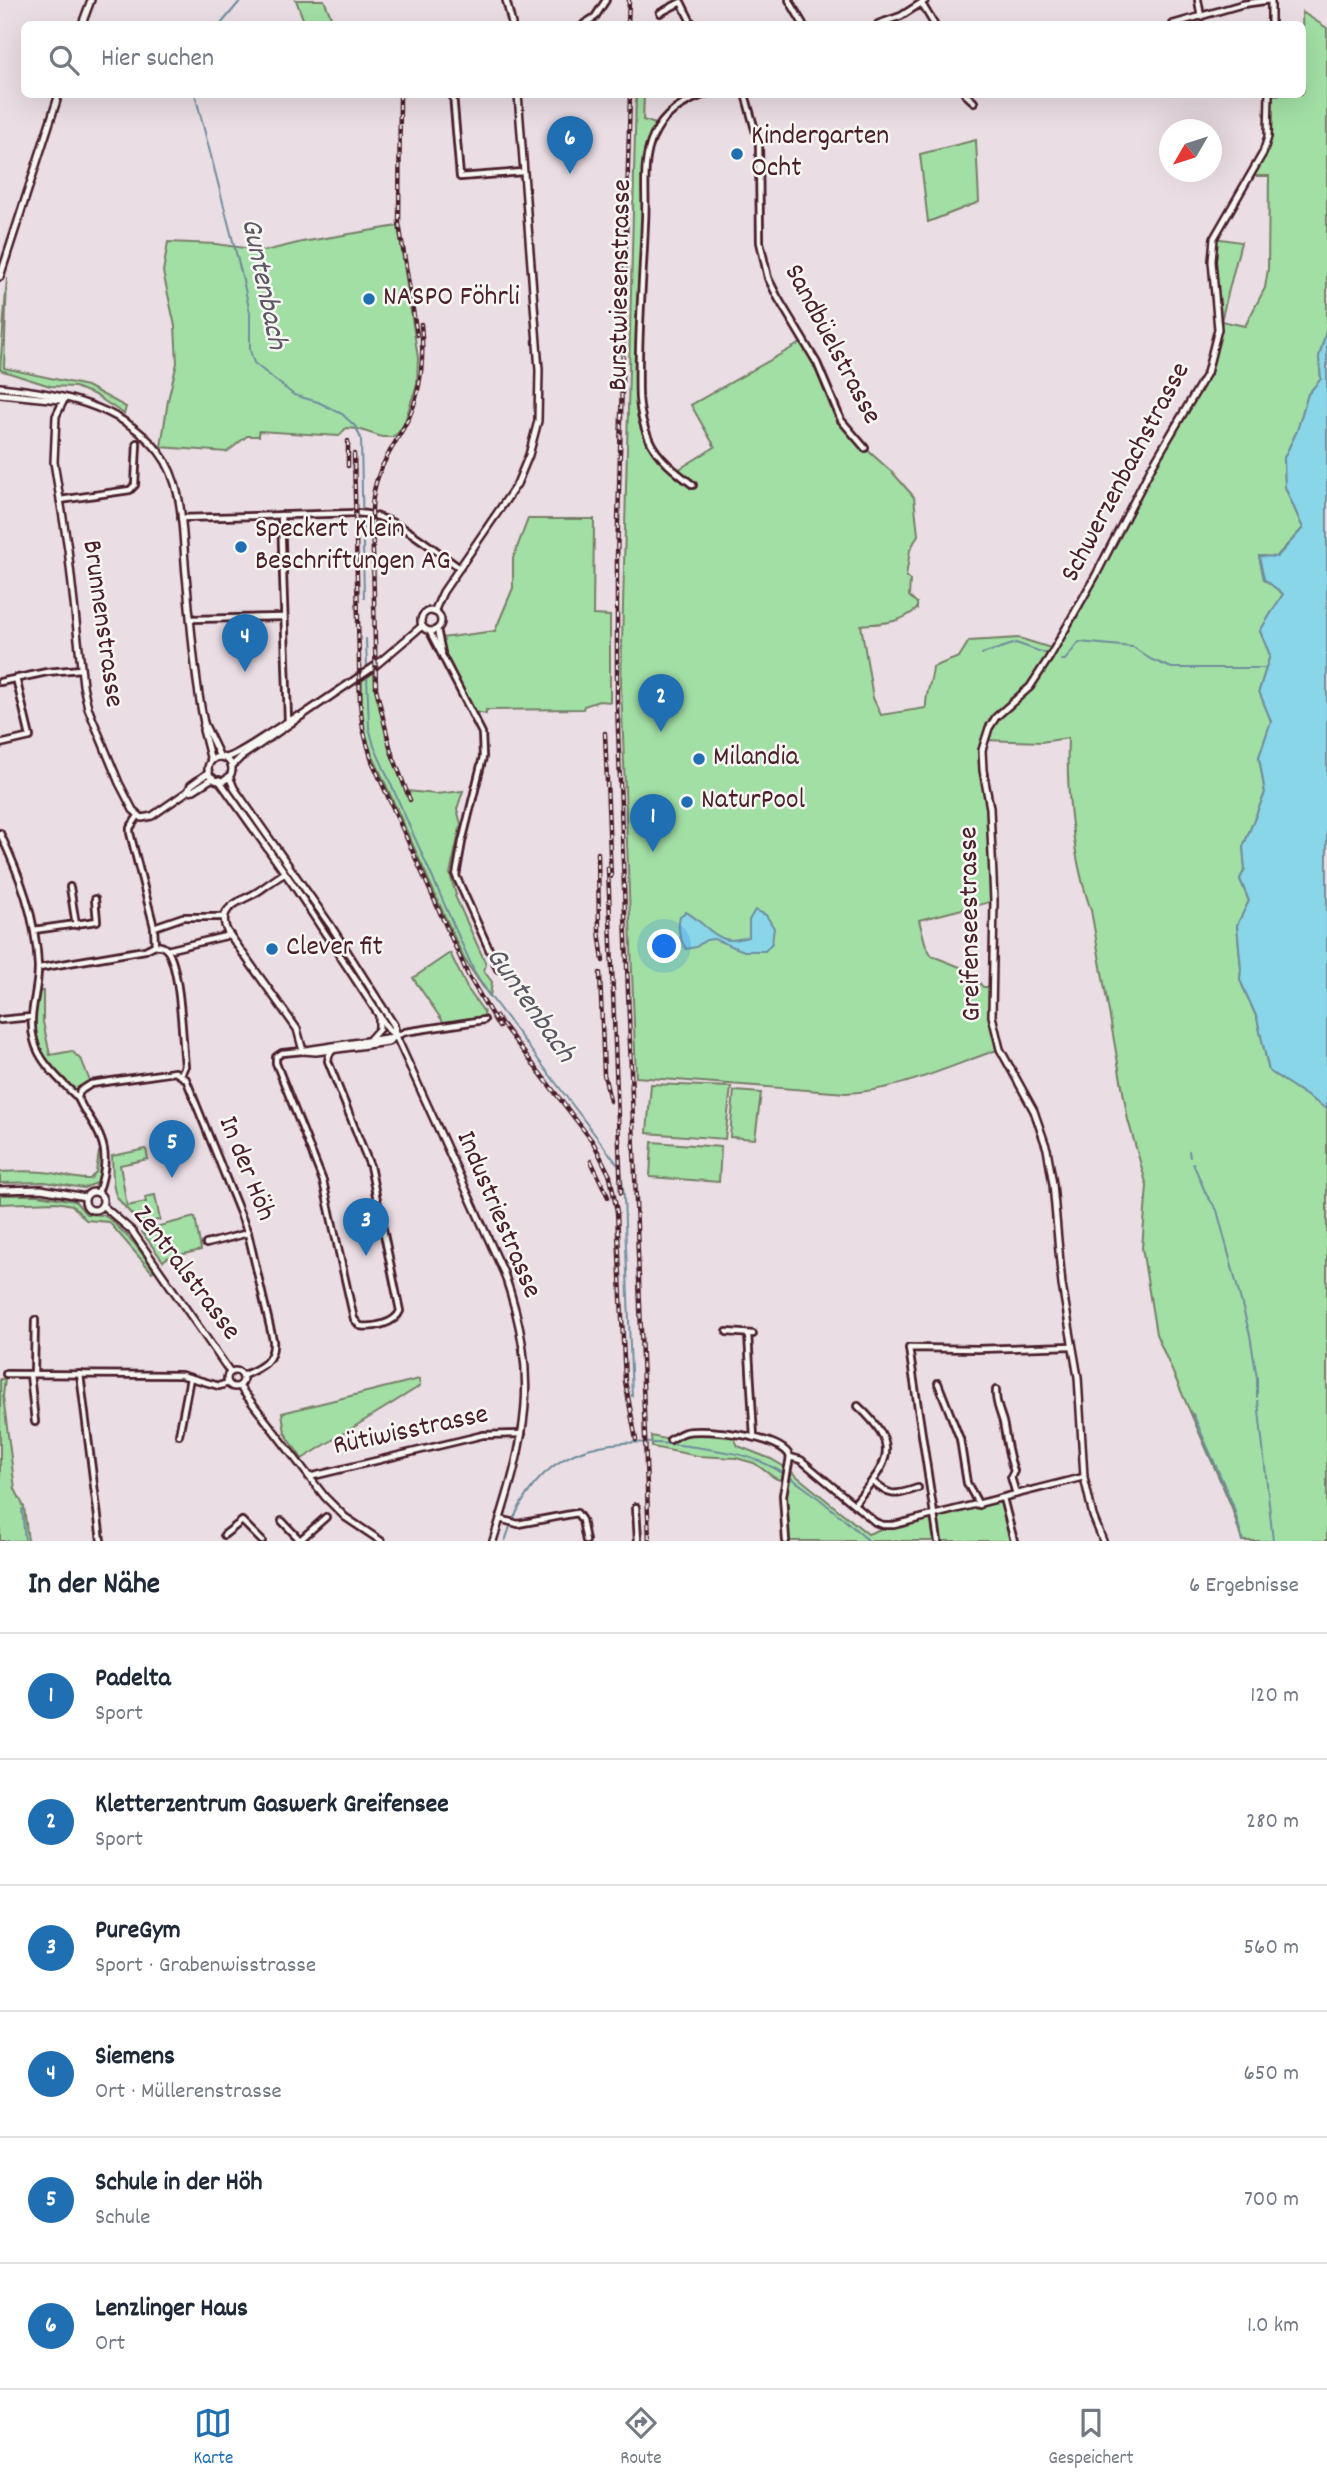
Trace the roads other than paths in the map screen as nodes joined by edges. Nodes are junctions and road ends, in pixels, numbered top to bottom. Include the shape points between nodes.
1 (91, 0) edge
2 (506, 0) edge
3 (606, 0) edge
4 (789, 0) edge
5 (1198, 0) edge
6 (1271, 0) edge
7 (924, 2) edge
8 (660, 13) dead end
9 (1201, 17) junction
10 (83, 21) edge
11 (511, 21) edge
12 (589, 21) edge
13 (690, 21) edge
14 (801, 21) edge
15 (887, 21) edge
16 (933, 21) edge
17 (1184, 21) edge
18 (1271, 21) edge
19 (58, 98) edge
20 (453, 98) edge
21 (518, 98) edge
22 (696, 98) edge
23 (747, 98) edge
24 (970, 98) edge
25 (1269, 98) edge
26 (974, 102) dead end
27 (523, 172) junction
28 (0, 277) edge
29 (0, 387) edge
30 (0, 394) edge
31 (65, 398) junction
32 (49, 399) junction
33 (57, 412) junction
34 (137, 443) dead end
35 (864, 449) dead end
36 (693, 485) dead end
37 (60, 500) junction
38 (281, 515) junction
39 (181, 518) junction
40 (460, 568) junction
41 (434, 612) junction
42 (284, 617) junction
43 (191, 619) junction
44 (422, 626) junction
45 (434, 630) junction
46 (81, 669) junction
47 (16, 678) junction
48 (0, 682) edge
49 (307, 712) junction
50 (288, 720) junction
51 (204, 723) junction
52 (283, 730) junction
53 (984, 740) joint
54 (0, 744) edge
55 (223, 757) junction
56 (211, 761) junction
57 (232, 766) junction
58 (229, 776) junction
59 (214, 777) junction
60 (138, 816) junction
61 (0, 833) edge
62 (285, 873) junction
63 (70, 887) dead end
64 (95, 899) dead end
65 (223, 917) junction
66 (76, 925) junction
67 (155, 927) junction
68 (34, 930) junction
69 (230, 935) junction
70 (155, 945) junction
71 (167, 950) junction
72 (38, 968) junction
73 (498, 969) dead end
74 (379, 1015) junction
75 (31, 1017) junction
76 (0, 1020) edge
77 (484, 1020) dead end
78 (396, 1036) junction
79 (370, 1039) junction
80 (335, 1048) junction
81 (303, 1051) junction
82 (181, 1074) junction
83 (78, 1097) junction
84 (0, 1190) edge
85 (98, 1193) junction
86 (85, 1197) junction
87 (102, 1205) junction
88 (248, 1233) junction
89 (206, 1244) dead end
90 (35, 1320) dead end
91 (727, 1332) dead end
92 (1072, 1346) junction
93 (230, 1372) junction
94 (6, 1374) dead end
95 (32, 1374) junction
96 (80, 1374) junction
97 (242, 1376) junction
98 (190, 1378) junction
99 (228, 1383) junction
100 (938, 1383) dead end
101 (239, 1386) junction
102 (996, 1390) dead end
103 (858, 1406) dead end
104 (35, 1422) dead end
105 (523, 1434) junction
106 (179, 1435) dead end
107 (754, 1437) junction
108 (670, 1440) dead end
109 (790, 1457) junction
110 (309, 1477) junction
111 (1084, 1477) junction
112 (872, 1481) junction
113 (918, 1488) dead end
114 (1016, 1494) junction
115 (1003, 1498) junction
116 (854, 1503) junction
117 (979, 1505) junction
118 (636, 1507) dead end
119 (934, 1515) junction
120 (326, 1517) dead end
121 (503, 1520) junction
122 (282, 1521) dead end
123 (224, 1535) dead end
124 (101, 1541) edge
125 (262, 1541) edge
126 (300, 1541) edge
127 (381, 1541) edge
128 (493, 1541) edge
129 (586, 1541) edge
130 (638, 1541) edge
131 (786, 1541) edge
132 (938, 1541) edge
133 (1014, 1541) edge
134 (1103, 1541) edge

1 - 10 street
2 - 11 street
3 - 12 street
4 - 14 street
5 - 9 street
6 - 9 street
6 - 18 street
7 - 15 street
7 - 16 street
8 - 13 street via 681,2
9 - 17 street
19 - 28 street
20 - 27 street via 460,177
21 - 27 street
22 - 36 street, Burstwiesenstrasse via 671,112 650,144 639,379 641,415 650,441
23 - 35 street, Sandbüelstrasse via 760,144 760,242 768,278 817,363 841,420
24 - 26 street
25 - 53 street, Schwerzenbachstrasse via 1268,137 1214,239 1218,329 1203,382 1151,468 1049,658 1030,687 996,717
27 - 40 street via 539,370 538,421 517,484
29 - 31 street
30 - 32 street
31 - 32 street
31 - 33 street, Brunnenstrasse
31 - 39 street via 104,411 148,440 171,472
32 - 33 street
33 - 37 street, Brunnenstrasse via 54,462
34 - 37 street via 135,485 130,490
37 - 46 street, Brunnenstrasse
38 - 39 street
38 - 40 street via 368,514 392,522
38 - 42 street
39 - 43 street
40 - 41 street
41 - 44 street via 422,616
41 - 45 street via 441,620
42 - 43 street
42 - 50 street
43 - 51 street
44 - 45 street
44 - 49 street via 372,668
45 - 73 street via 483,741 456,876
46 - 47 street
46 - 60 street, Brunnenstrasse via 96,730
47 - 48 street
47 - 54 street via 30,737
49 - 50 street
49 - 52 street
50 - 52 street
50 - 55 street via 238,753
51 - 55 street
51 - 56 street
52 - 57 street
53 - 92 street, Greifenseestrasse via 995,901 992,1016 1000,1049 1034,1111 1047,1149
55 - 56 street
55 - 57 street
56 - 59 street
57 - 58 street
58 - 59 street
58 - 78 street, Industriestrasse via 331,926 394,1025
59 - 60 street via 191,785 148,817
59 - 62 street, Industriestrasse
60 - 67 street via 130,833
61 - 68 street via 24,887
62 - 65 street via 236,902
62 - 74 street, Industriestrasse
63 - 66 street
64 - 66 street via 97,921
65 - 67 street via 183,917
65 - 69 street
66 - 68 street
67 - 70 street
68 - 72 street
69 - 71 street
69 - 81 street via 297,1028
70 - 71 street
70 - 72 street
71 - 82 street via 176,985 185,1066
72 - 75 street
74 - 78 street, Industriestrasse
74 - 79 street via 379,1029
75 - 76 street
75 - 83 street via 34,1041 43,1059
77 - 78 street
78 - 79 street
78 - 80 street via 388,1042
78 - 105 street, Industriestrasse via 512,1296 526,1367
79 - 81 street
80 - 81 street
80 - 81 street via 328,1061 370,1166 400,1308 393,1320 367,1327 356,1322 323,1181 276,1063 282,1053
82 - 83 street via 91,1084
82 - 88 street, In der Höh
83 - 85 street via 101,1137 105,1166
84 - 86 street via 41,1189
85 - 86 street
85 - 87 street
86 - 87 street via 90,1209
87 - 93 street, Zentralstrasse via 132,1231
88 - 89 street
88 - 97 street, In der Höh via 274,1350 265,1364
90 - 95 street
91 - 107 street via 750,1334
92 - 111 street, Greifenseestrasse
92 - 119 street via 909,1348
93 - 97 street via 236,1370
93 - 99 street
94 - 95 street
95 - 96 street
95 - 104 street
96 - 98 street
96 - 124 street
97 - 101 street
98 - 99 street via 219,1386
98 - 106 street
99 - 101 street
100 - 117 street via 960,1439 967,1483
101 - 110 street
102 - 114 street
103 - 112 street via 885,1439 886,1460
105 - 110 street, Rütiwisstrasse via 483,1435
105 - 121 street, Industriestrasse
107 - 108 street via 685,1432
107 - 109 street via 780,1446
109 - 116 street via 801,1460
109 - 131 street via 783,1495
110 - 127 street via 335,1508
111 - 114 street
111 - 134 street, Greifenseestrasse
112 - 113 street via 891,1494
112 - 116 street
114 - 115 street
115 - 117 street
115 - 133 street
116 - 119 street via 883,1525
117 - 119 street
118 - 130 street
119 - 132 street
120 - 126 street
121 - 128 street, Industriestrasse
121 - 129 street via 515,1524 575,1513 582,1520
122 - 126 street
123 - 125 street via 242,1521

